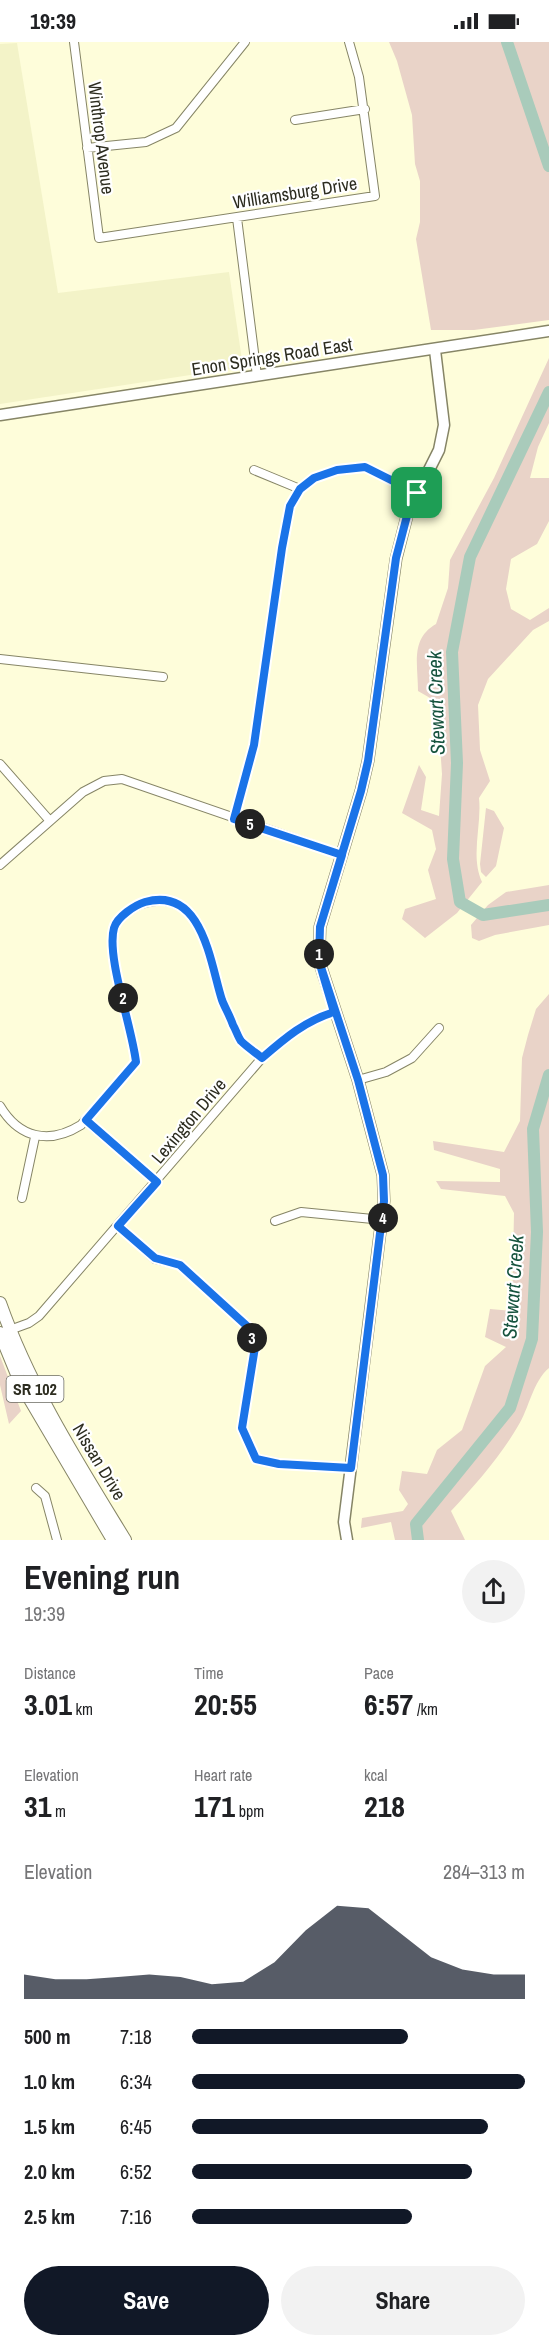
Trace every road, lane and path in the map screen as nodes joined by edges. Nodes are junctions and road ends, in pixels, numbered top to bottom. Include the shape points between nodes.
1 (74, 42) edge
2 (349, 42) edge
3 (239, 44) edge
4 (364, 109) junction
5 (294, 120) dead end
6 (87, 148) junction
7 (237, 218) junction
8 (99, 238) joint
9 (548, 331) edge
10 (435, 350) junction
11 (257, 376) junction
12 (0, 415) edge
13 (254, 470) dead end
14 (300, 489) junction
15 (417, 493) junction
16 (0, 659) edge
17 (163, 677) dead end
18 (0, 764) edge
19 (234, 819) junction
20 (50, 821) junction
21 (342, 855) junction
22 (0, 865) edge
23 (334, 1012) junction
24 (439, 1028) dead end
25 (262, 1058) junction
26 (358, 1080) junction
27 (0, 1106) edge
28 (86, 1120) junction
29 (35, 1137) junction
30 (157, 1182) junction
31 (22, 1198) dead end
32 (383, 1220) junction
33 (275, 1221) dead end
34 (118, 1226) junction
35 (0, 1303) edge
36 (3, 1332) edge
37 (351, 1468) junction
38 (36, 1488) dead end
39 (57, 1540) edge
40 (113, 1540) edge
41 (125, 1540) edge
42 (347, 1540) edge

1 - 6 street, Winthrop Avenue
2 - 4 street, Williamsburg Drive
3 - 6 street via 176,128 146,142
4 - 5 street
4 - 7 street, Williamsburg Drive via 375,196
6 - 8 street, Winthrop Avenue
7 - 8 street, Williamsburg Drive
7 - 11 street
9 - 10 street, Enon Springs Road East
10 - 11 street, Enon Springs Road East
10 - 15 street via 444,424 439,450
11 - 12 street, Enon Springs Road East
13 - 14 street
14 - 15 street via 330,472 365,467
14 - 19 street via 290,506 254,745
15 - 21 street via 396,558 368,761
16 - 17 street
18 - 20 street
19 - 20 street via 122,779 83,792
19 - 21 street
20 - 22 street
21 - 23 street via 320,927 319,961
23 - 25 street, Lexington Drive via 314,1018
23 - 26 street
24 - 26 street via 412,1058
25 - 28 street via 240,1040 223,1001 201,928 185,909 173,903 144,903 129,911 115,926 112,949 136,1062
25 - 30 street, Lexington Drive
26 - 32 street via 383,1175
27 - 29 street via 8,1119
28 - 29 street via 69,1133
28 - 30 street
29 - 31 street
30 - 34 street, Lexington Drive
32 - 33 street via 301,1212
32 - 37 street
34 - 36 street, Lexington Drive via 39,1316
34 - 37 street via 155,1258 180,1265 248,1327 255,1347 242,1428 256,1459
35 - 36 main road, Nissan Drive / SR 102
36 - 40 main road, Nissan Drive / SR 102 via 21,1384
36 - 41 main road, Nissan Drive / SR 102
37 - 42 street via 344,1522
38 - 39 street via 45,1496

